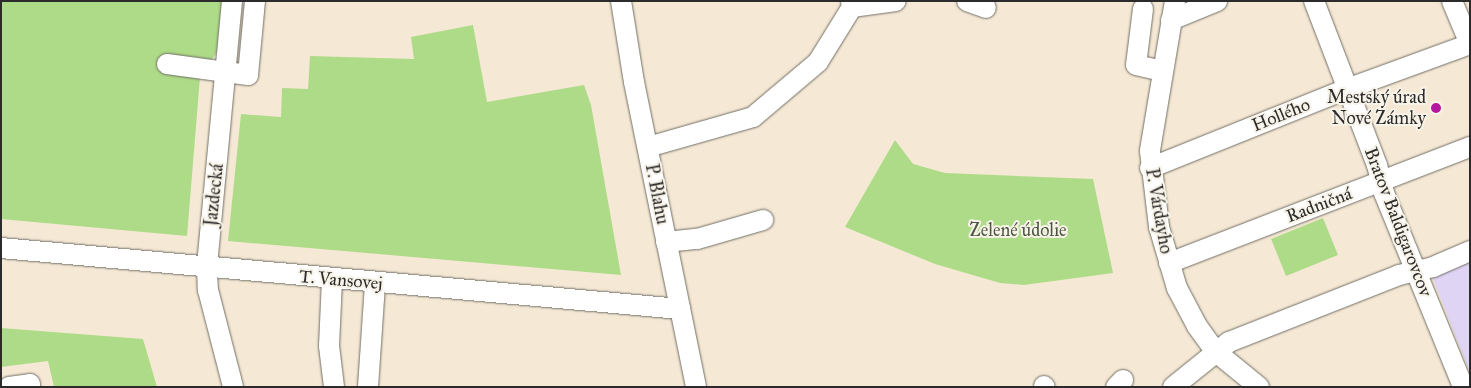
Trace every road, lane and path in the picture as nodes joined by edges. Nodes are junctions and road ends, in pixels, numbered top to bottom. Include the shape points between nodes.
1 (232, 1) edge
2 (255, 1) edge
3 (621, 1) edge
4 (896, 1) edge
5 (967, 1) edge
6 (1217, 1) edge
7 (1314, 1) edge
8 (1452, 1) edge
9 (852, 4) edge
10 (986, 8) dead end
11 (1143, 9) dead end
12 (1173, 10) edge
13 (1470, 44) edge
14 (167, 64) dead end
15 (226, 71) junction
16 (1162, 71) junction
17 (1347, 89) junction
18 (1470, 146) edge
19 (648, 147) junction
20 (1150, 168) junction
21 (1380, 181) junction
22 (763, 220) dead end
23 (666, 242) junction
24 (1, 248) edge
25 (1470, 251) edge
26 (1169, 263) junction
27 (207, 266) junction
28 (1416, 271) junction
29 (332, 280) junction
30 (375, 284) junction
31 (680, 309) junction
32 (1215, 351) junction
33 (9, 387) edge
34 (30, 387) edge
35 (233, 387) edge
36 (334, 387) edge
37 (368, 387) edge
38 (696, 387) edge
39 (1172, 387) edge
40 (1259, 387) edge
41 (1463, 387) edge

1 - 15 street, Jazdecká
2 - 15 street via 248,75
3 - 19 street, P. Blahu
4 - 9 street
5 - 10 street
6 - 12 street
7 - 17 street, Bratov Baldigarovcov
8 - 13 street
9 - 19 street via 818,62 753,117
11 - 16 street via 1136,66
12 - 16 street, P. Várdayho
13 - 17 street, Hollého
14 - 15 street
15 - 27 street, Jazdecká
16 - 20 street, P. Várdayho via 1151,135
17 - 20 street, Hollého
17 - 21 street, Bratov Baldigarovcov
18 - 21 street, Radničná
19 - 23 street, P. Blahu
20 - 26 street, P. Várdayho via 1155,208
21 - 26 street, Radničná
21 - 28 street, Bratov Baldigarovcov
22 - 23 street via 696,239
23 - 31 street, P. Blahu
24 - 27 street, T. Vansovej
25 - 28 street
26 - 32 street, P. Várdayho via 1189,313
27 - 29 street, T. Vansovej
27 - 35 street, Jazdecká via 208,290
28 - 32 street via 1238,338
28 - 41 street, Bratov Baldigarovcov
29 - 30 street, T. Vansovej
29 - 36 street via 329,346
30 - 31 street, T. Vansovej
30 - 37 street
31 - 38 street, P. Blahu
32 - 39 street
32 - 40 street, P. Várdayho
33 - 34 street via 30,384

